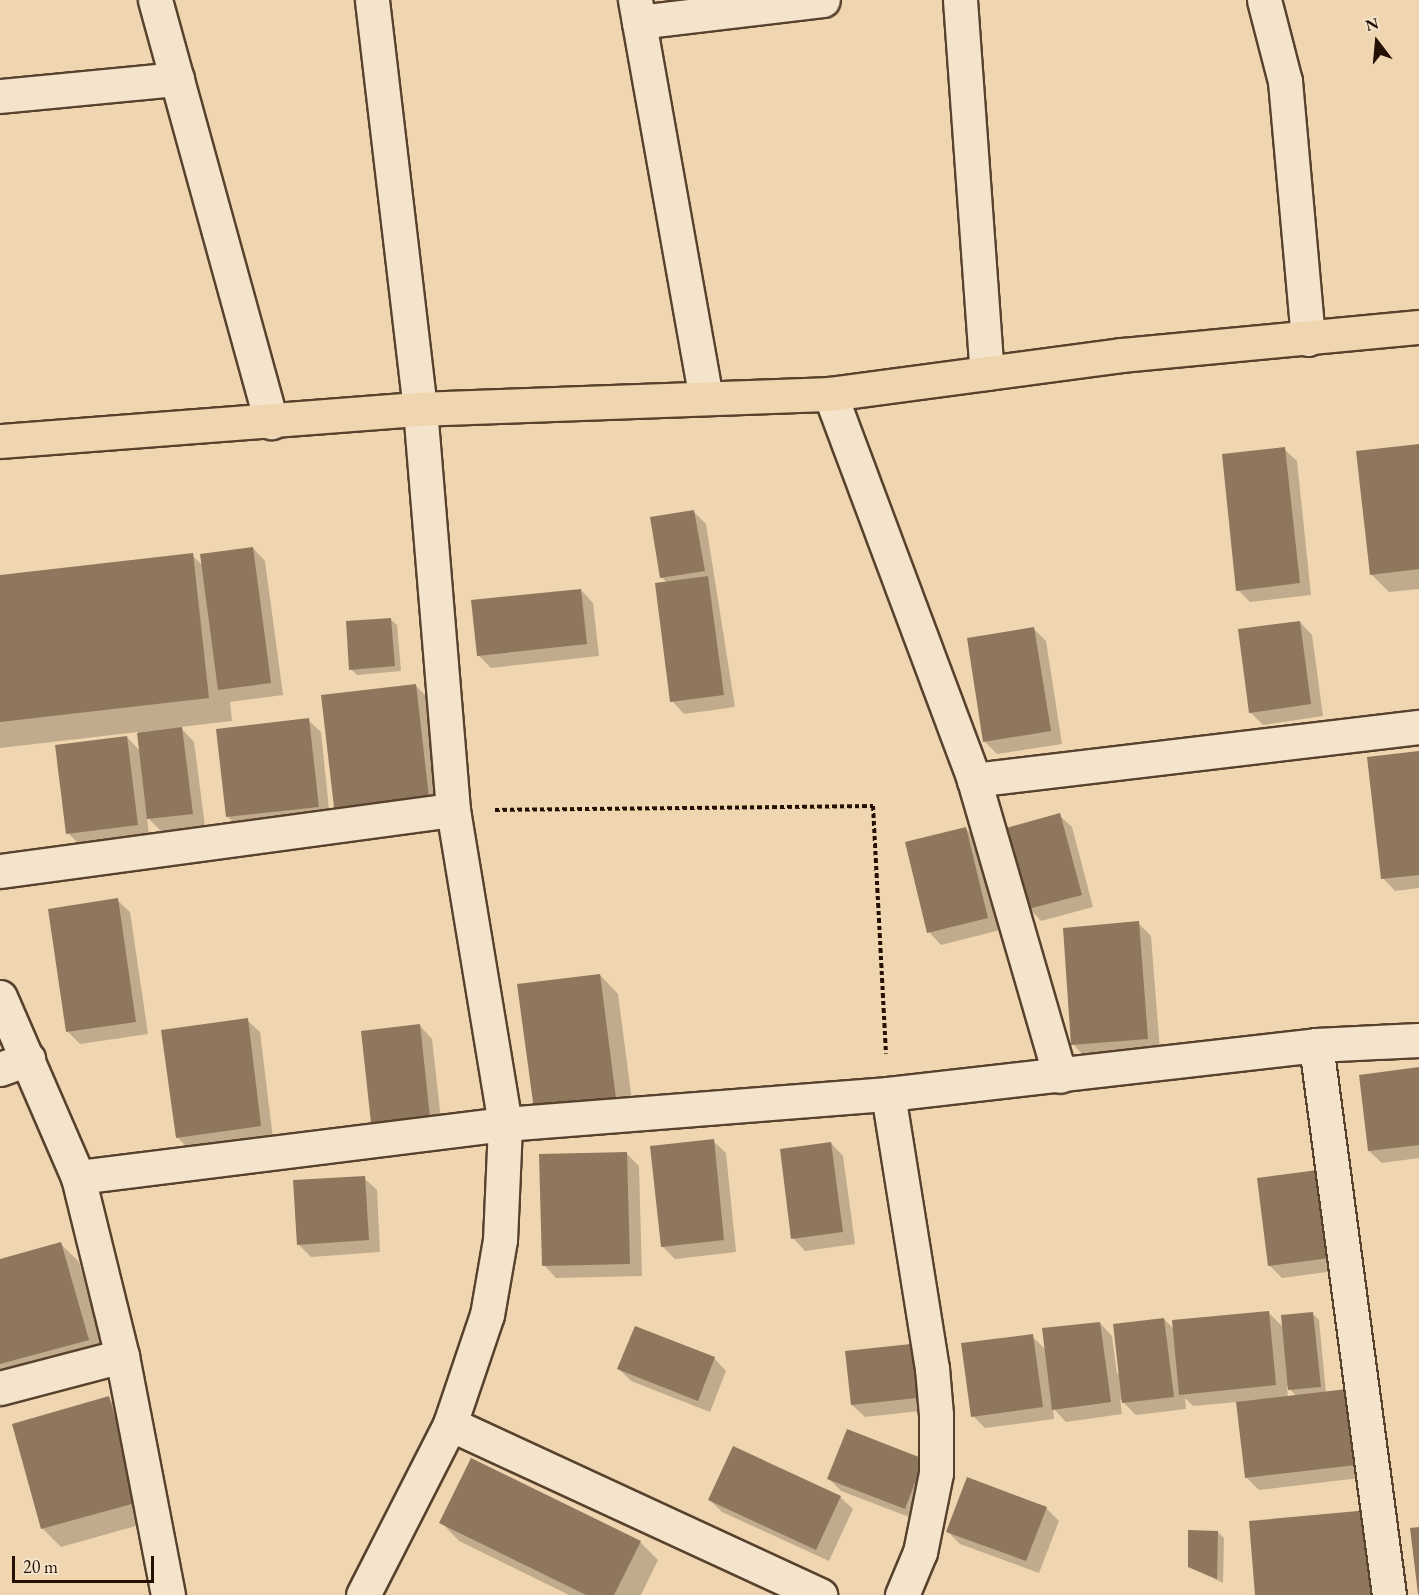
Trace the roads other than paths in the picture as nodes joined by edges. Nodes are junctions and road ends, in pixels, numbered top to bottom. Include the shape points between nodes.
1 (155, 0) edge
2 (372, 0) edge
3 (823, 0) edge
4 (960, 0) edge
5 (1264, 0) edge
6 (637, 11) edge
7 (177, 79) junction
8 (0, 96) edge
9 (1419, 327) edge
10 (1308, 339) junction
11 (987, 373) junction
12 (830, 394) junction
13 (706, 398) junction
14 (420, 409) junction
15 (271, 422) junction
16 (0, 441) edge
17 (1419, 727) edge
18 (974, 780) junction
19 (453, 810) junction
20 (0, 871) edge
21 (0, 997) edge
22 (1419, 1040) edge
23 (1316, 1045) junction
24 (14, 1064) edge
25 (1060, 1076) junction
26 (888, 1094) junction
27 (505, 1124) junction
28 (78, 1177) junction
29 (122, 1356) junction
30 (0, 1388) edge
31 (450, 1424) junction
32 (168, 1595) edge
33 (363, 1595) edge
34 (820, 1595) edge
35 (902, 1595) edge
36 (1389, 1595) edge

1 - 7 street
2 - 14 street
3 - 6 street
4 - 11 street
5 - 10 street via 1285,81
6 - 13 street
7 - 8 street
7 - 15 street
9 - 10 highway
10 - 11 highway via 1121,355
11 - 12 highway
12 - 13 highway
12 - 18 street
13 - 14 highway
14 - 15 highway
14 - 19 street
15 - 16 highway
17 - 18 street
18 - 25 street
19 - 20 street
19 - 27 street
21 - 24 street
22 - 23 street
23 - 25 street
23 - 36 street
24 - 28 street
25 - 26 street
26 - 27 street
26 - 35 street via 936,1415 933,1484 920,1552
27 - 28 street
27 - 31 street via 500,1240 487,1315
28 - 29 street
29 - 30 street
29 - 32 street
31 - 33 street
31 - 34 street

